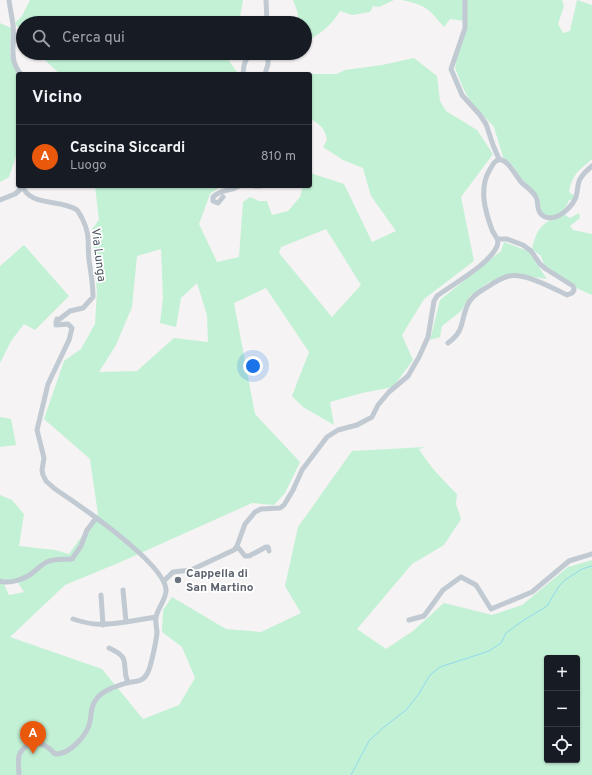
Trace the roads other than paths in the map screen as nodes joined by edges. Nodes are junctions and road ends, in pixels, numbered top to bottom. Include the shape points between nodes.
1 (9, 0) edge
2 (266, 0) edge
3 (465, 0) edge
4 (267, 16) edge
5 (246, 60) edge
6 (268, 60) edge
7 (19, 72) edge
8 (243, 72) edge
9 (266, 72) edge
10 (499, 159) junction
11 (592, 166) edge
12 (21, 188) edge
13 (24, 188) edge
14 (236, 188) edge
15 (223, 197) dead end
16 (0, 200) edge
17 (498, 239) junction
18 (448, 343) dead end
19 (96, 518) junction
20 (237, 546) junction
21 (269, 551) dead end
22 (592, 554) edge
23 (0, 581) edge
24 (164, 581) junction
25 (123, 590) dead end
26 (101, 595) dead end
27 (156, 617) junction
28 (73, 620) dead end
29 (409, 620) dead end
30 (126, 622) junction
31 (103, 625) junction
32 (109, 648) dead end
33 (128, 683) junction
34 (19, 775) edge

1 - 7 street via 13,24 13,60
2 - 4 street
3 - 10 street via 465,28 451,69 462,95 486,124
5 - 8 street
6 - 9 street
10 - 11 street via 512,168 535,195 540,214 546,218 560,215 572,204 576,199 580,179
10 - 17 street via 486,175 483,187 489,221
12 - 16 street via 15,194
13 - 19 street, Via Lunga via 35,199 69,206 78,211 86,226 93,297 83,308 70,311 56,320 56,325 68,324 72,328 71,334 48,384 37,430 44,458 42,470 46,481
14 - 15 street via 220,191 213,197 213,201 218,203
17 - 18 street via 514,241 531,251 540,264 573,286 574,290 568,295 549,285 522,277 505,277 470,300 461,328
17 - 20 street via 496,248 479,266 437,296 428,337 408,376 389,392 372,417 327,437 302,470 284,505 255,512 245,524
19 - 23 street via 72,559 48,562 28,577 15,581
19 - 24 street via 127,540
20 - 21 street via 245,556 266,547
20 - 24 street via 234,550 197,568 173,572
22 - 29 street via 569,561 532,592 491,609 476,585 461,577 443,590 424,616
24 - 27 street via 166,591
25 - 30 street
26 - 31 street
27 - 30 street
27 - 33 street via 157,633 148,674 138,682
28 - 31 street
30 - 31 street
32 - 33 street via 124,657
33 - 34 street via 105,691 96,699 90,711 86,731 72,748 60,754 55,754 41,743 23,748 20,753

